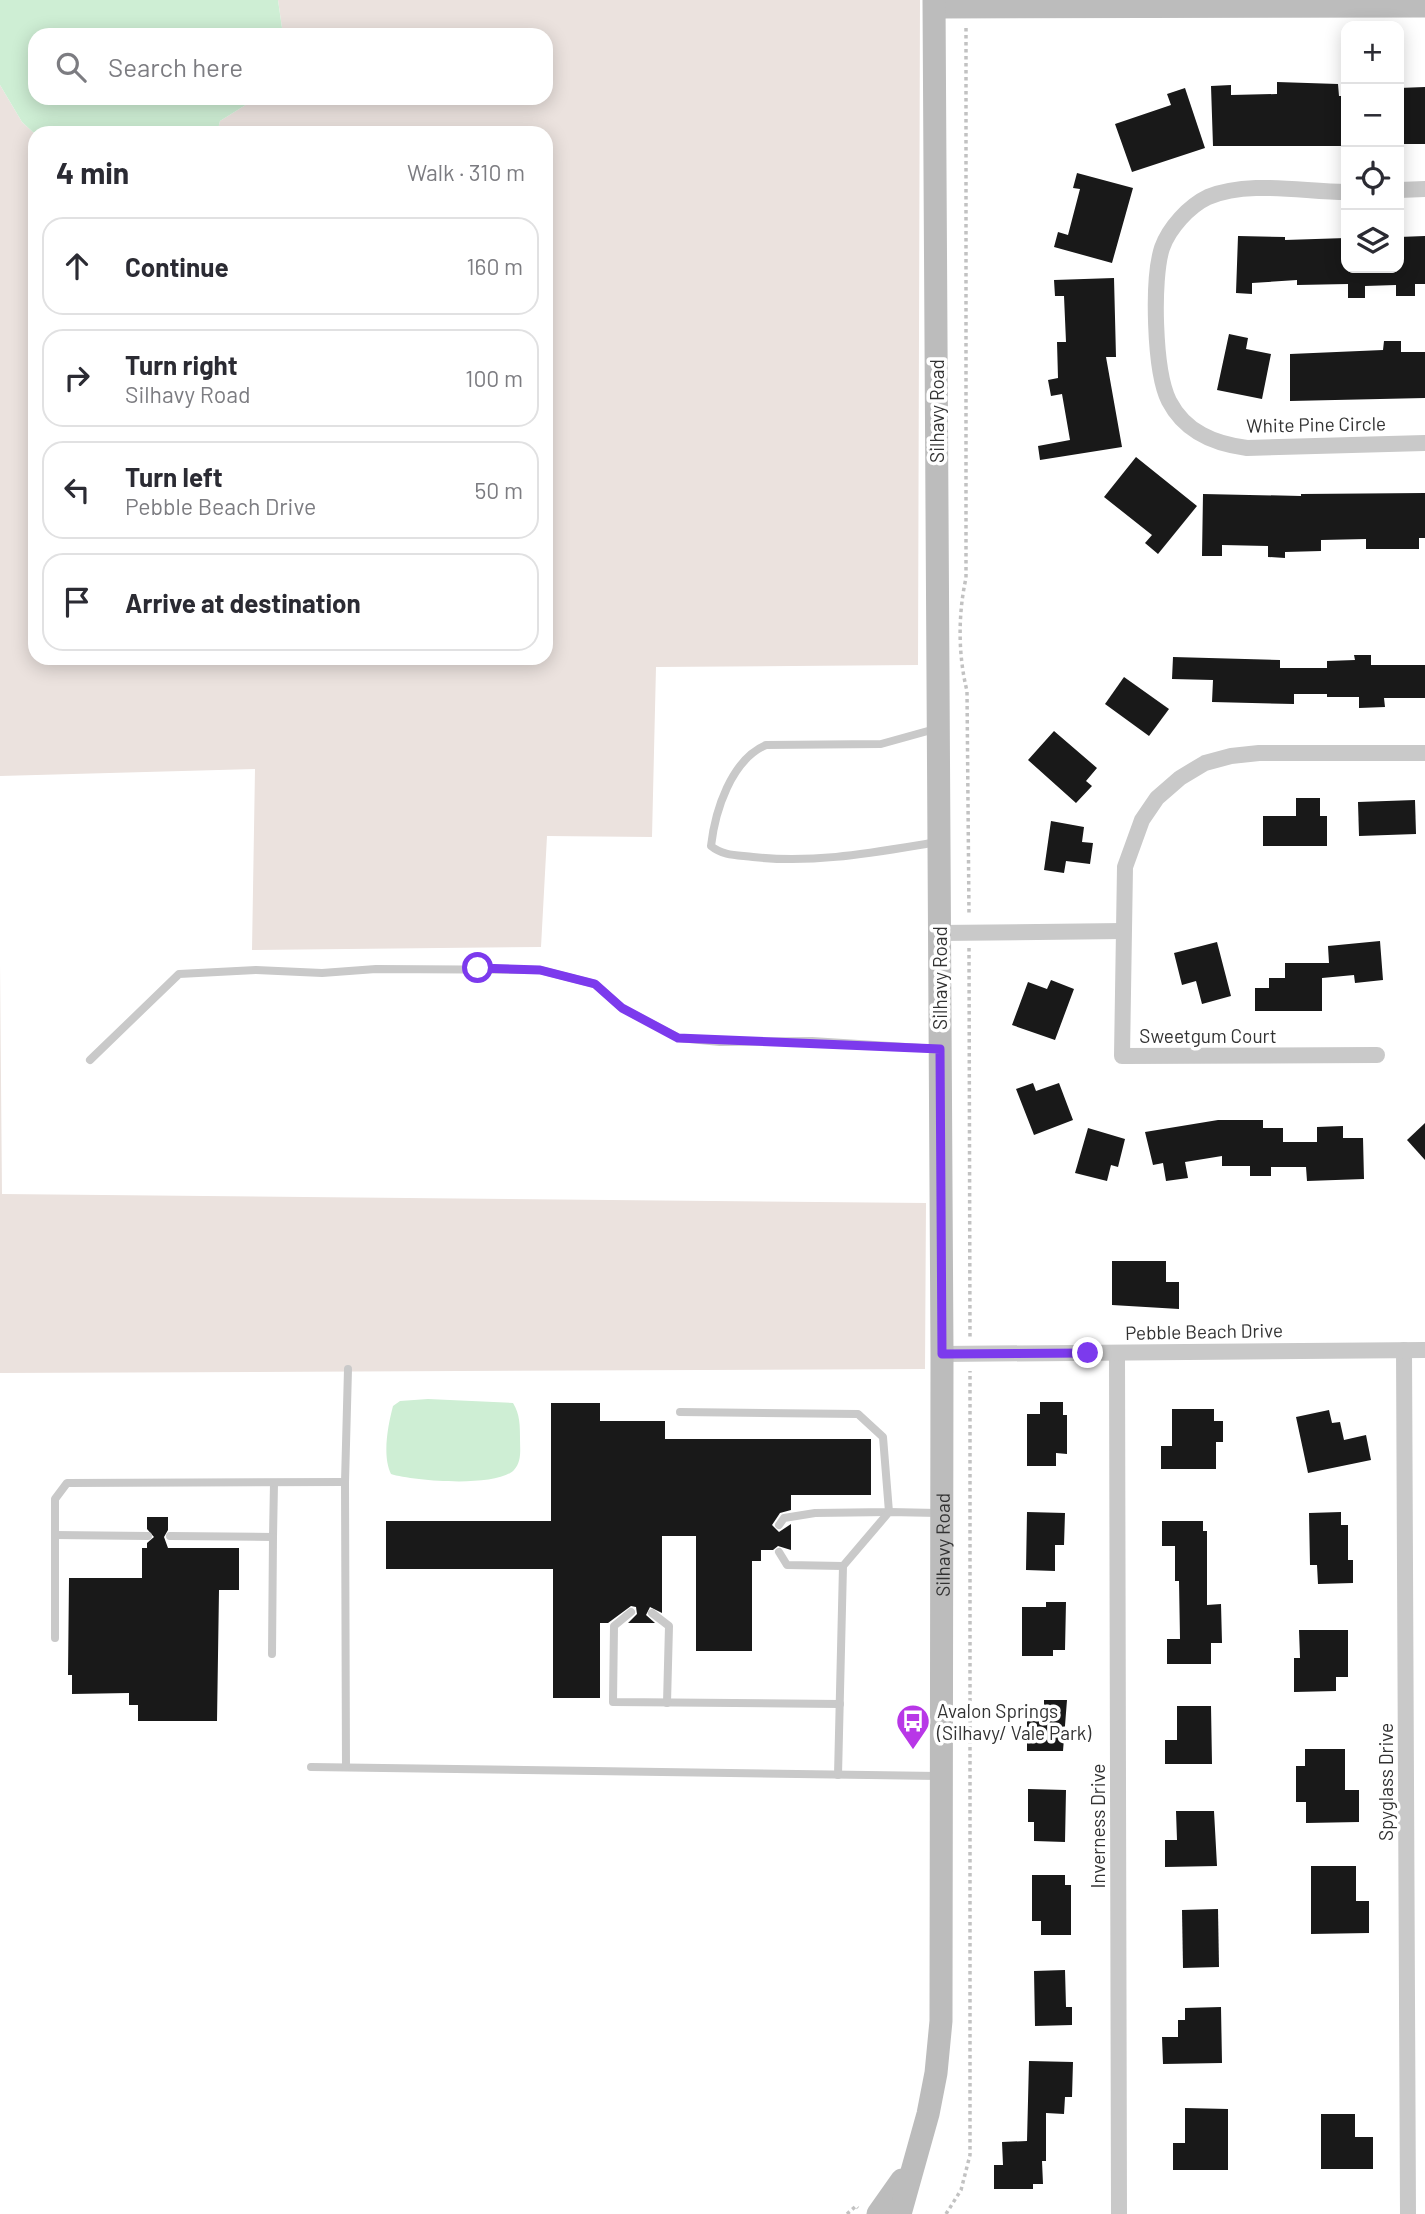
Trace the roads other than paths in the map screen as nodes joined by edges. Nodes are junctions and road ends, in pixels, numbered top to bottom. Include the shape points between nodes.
1 (934, 3) edge
2 (1239, 3) edge
3 (1425, 6) edge
4 (1425, 189) edge
5 (1404, 190) edge
6 (1341, 192) edge
7 (1425, 443) edge
8 (937, 728) junction
9 (1425, 753) edge
10 (939, 842) junction
11 (1123, 931) junction
12 (939, 933) junction
13 (940, 1049) junction
14 (1377, 1055) dead end
15 (90, 1060) dead end
16 (1404, 1350) junction
17 (1425, 1350) edge
18 (1117, 1353) junction
19 (942, 1354) junction
20 (348, 1369) dead end
21 (680, 1412) dead end
22 (345, 1482) junction
23 (274, 1483) junction
24 (889, 1512) junction
25 (941, 1513) junction
26 (779, 1525) dead end
27 (55, 1535) junction
28 (148, 1536) dead end
29 (170, 1536) dead end
30 (273, 1537) junction
31 (779, 1552) dead end
32 (844, 1566) junction
33 (631, 1612) dead end
34 (652, 1613) dead end
35 (55, 1638) dead end
36 (272, 1654) dead end
37 (667, 1703) junction
38 (840, 1704) junction
39 (311, 1767) dead end
40 (345, 1767) junction
41 (838, 1775) junction
42 (941, 1776) junction
43 (913, 2162) junction
44 (878, 2214) edge
45 (900, 2214) edge
46 (1119, 2214) edge
47 (1408, 2214) edge

1 - 2 street via 966,7
1 - 8 street, Silhavy Road
2 - 3 street
4 - 5 street
6 - 7 street, White Pine Circle via 1226,191 1191,209 1163,246 1158,267 1161,380 1169,402 1185,422 1222,445
8 - 10 street, Silhavy Road
8 - 10 lane via 881,744 766,745 752,751 725,792 711,846 732,855 830,860
9 - 11 street via 1259,753 1205,763 1157,798 1142,820 1125,867
10 - 12 street, Silhavy Road
11 - 12 street
11 - 14 street, Sweetgum Court via 1122,1056
12 - 13 street, Silhavy Road
13 - 15 lane via 678,1038 622,1008 595,984 540,970 387,968 179,974
13 - 19 street, Silhavy Road
16 - 17 street, Pebble Beach Drive
16 - 18 street, Pebble Beach Drive
16 - 47 street, Spyglass Drive
18 - 19 street, Pebble Beach Drive
18 - 46 street, Inverness Drive
19 - 25 street, Silhavy Road
20 - 22 lane
21 - 24 lane via 858,1414 883,1437
22 - 23 lane
22 - 40 lane
23 - 27 lane via 66,1483 55,1499
23 - 30 lane
24 - 25 lane
24 - 26 lane via 815,1513 784,1518
24 - 32 lane
25 - 42 street, Silhavy Road
27 - 28 lane
27 - 35 lane
29 - 30 lane
30 - 36 lane
31 - 32 lane via 787,1565
32 - 38 lane
33 - 37 lane via 614,1626 613,1702
34 - 37 lane via 669,1626
37 - 38 lane
38 - 41 lane
39 - 40 lane
40 - 41 lane
41 - 42 lane
42 - 43 street, Silhavy Road via 941,2021 936,2073
43 - 44 street, Silhavy Road
43 - 45 street, Silhavy Road

